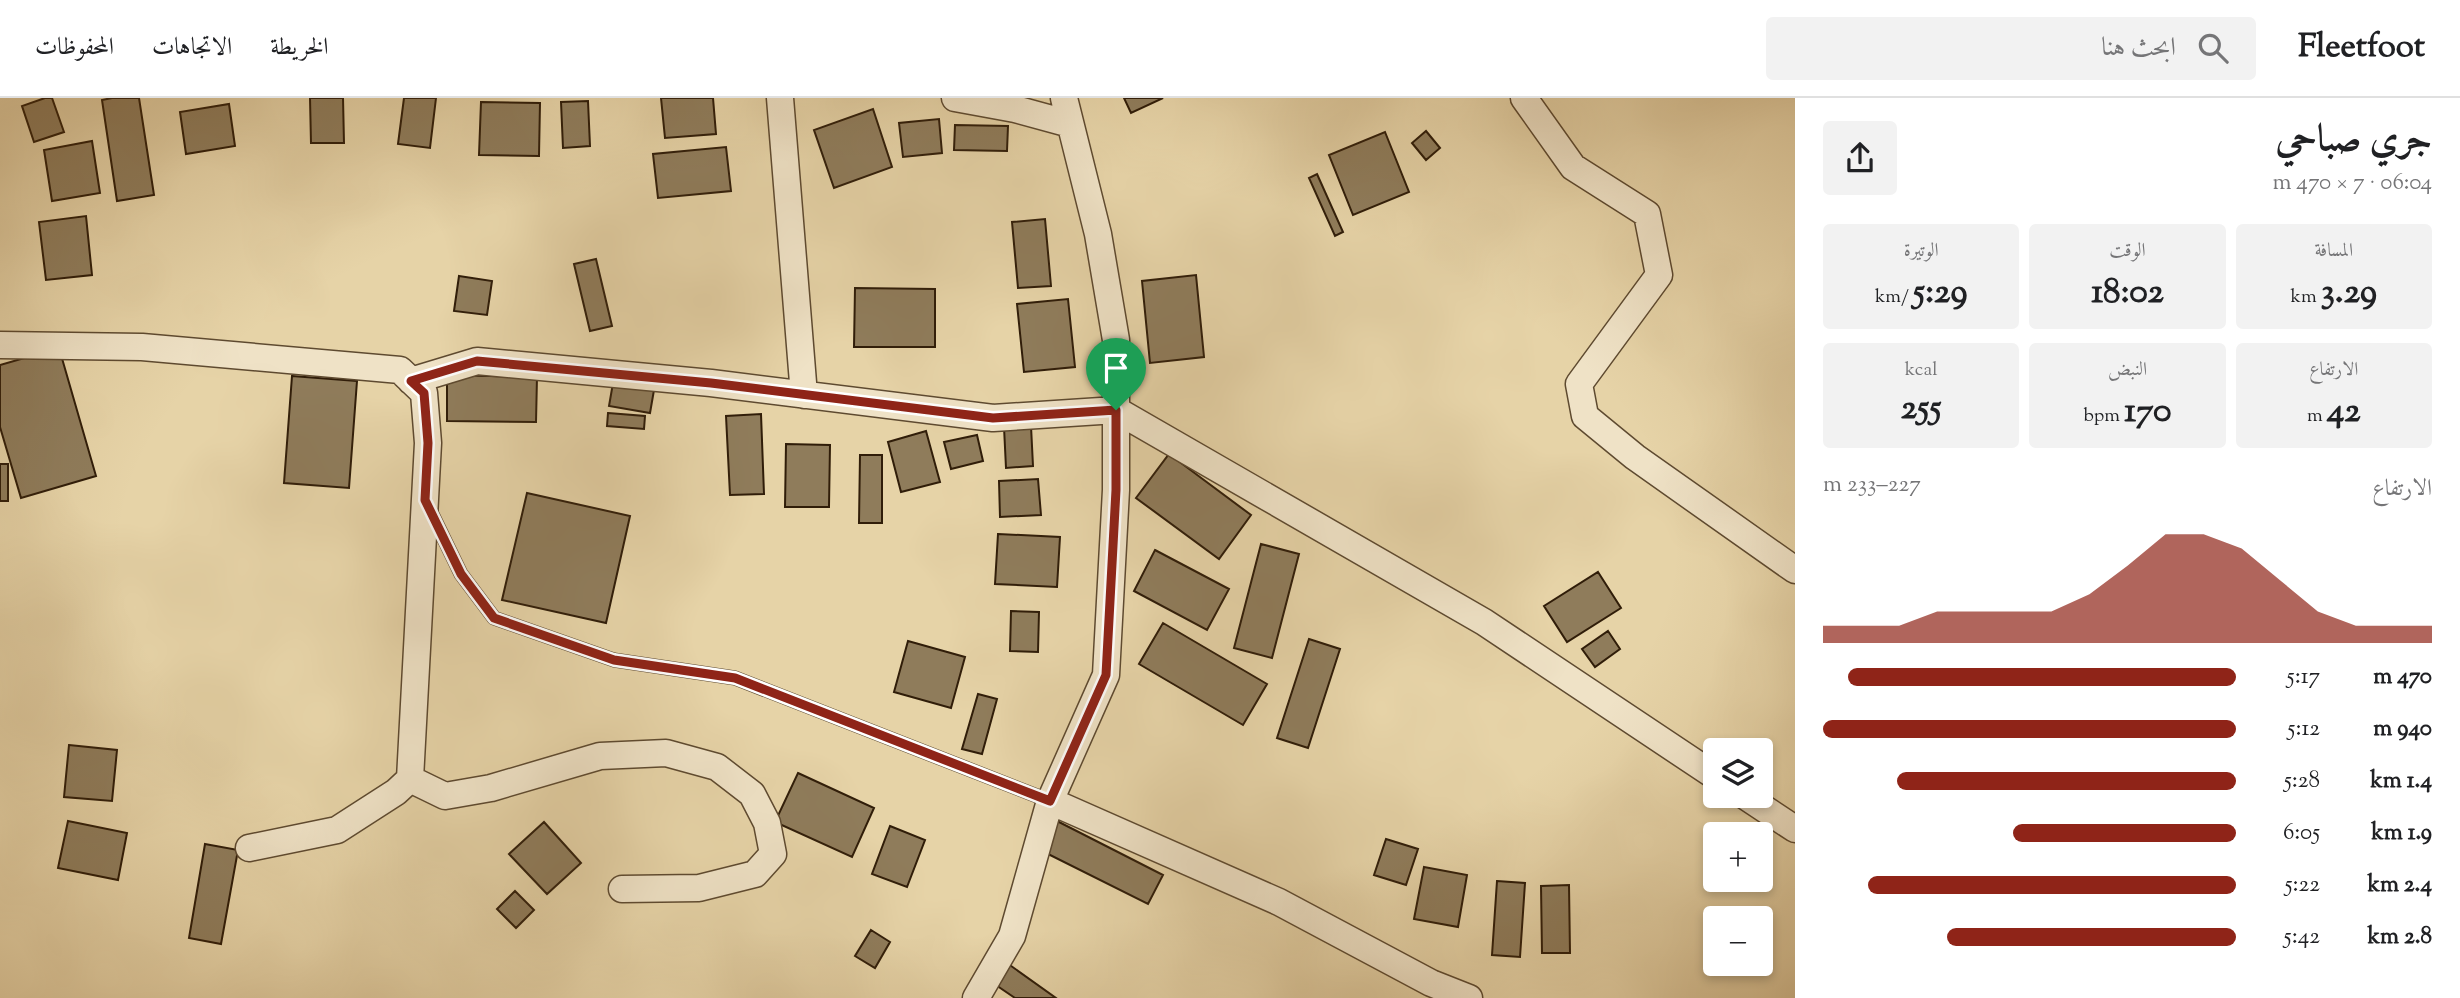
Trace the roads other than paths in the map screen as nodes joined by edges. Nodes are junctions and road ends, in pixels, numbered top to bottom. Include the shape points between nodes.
1 (780, 98) edge
2 (955, 98) edge
3 (1064, 98) edge
4 (1524, 98) edge
5 (1070, 124) junction
6 (0, 345) edge
7 (411, 381) junction
8 (804, 395) junction
9 (1116, 410) junction
10 (425, 500) junction
11 (1795, 570) edge
12 (1703, 768) edge
13 (410, 779) junction
14 (1050, 801) junction
15 (1763, 808) edge
16 (1795, 829) edge
17 (249, 848) dead end
18 (622, 889) dead end
19 (976, 998) edge
20 (1469, 998) edge

1 - 8 street
2 - 5 street
3 - 5 street
4 - 11 street via 1573,167 1647,214 1659,275 1579,384 1585,416
5 - 9 street via 1098,234 1116,340
6 - 7 street via 170,349 400,370
7 - 8 street via 477,361
7 - 10 street via 424,393 428,443
8 - 9 street via 993,418
9 - 12 street via 1483,622
9 - 14 street via 1106,675
10 - 13 street
10 - 14 lane via 461,574 494,618 614,660 735,678
13 - 17 street via 337,830
13 - 18 street via 445,796 491,788 600,756 666,752 717,767 752,794 767,823 773,854 755,874 699,888
14 - 19 street via 1012,936
14 - 20 street via 1279,902 1431,983
15 - 16 street

